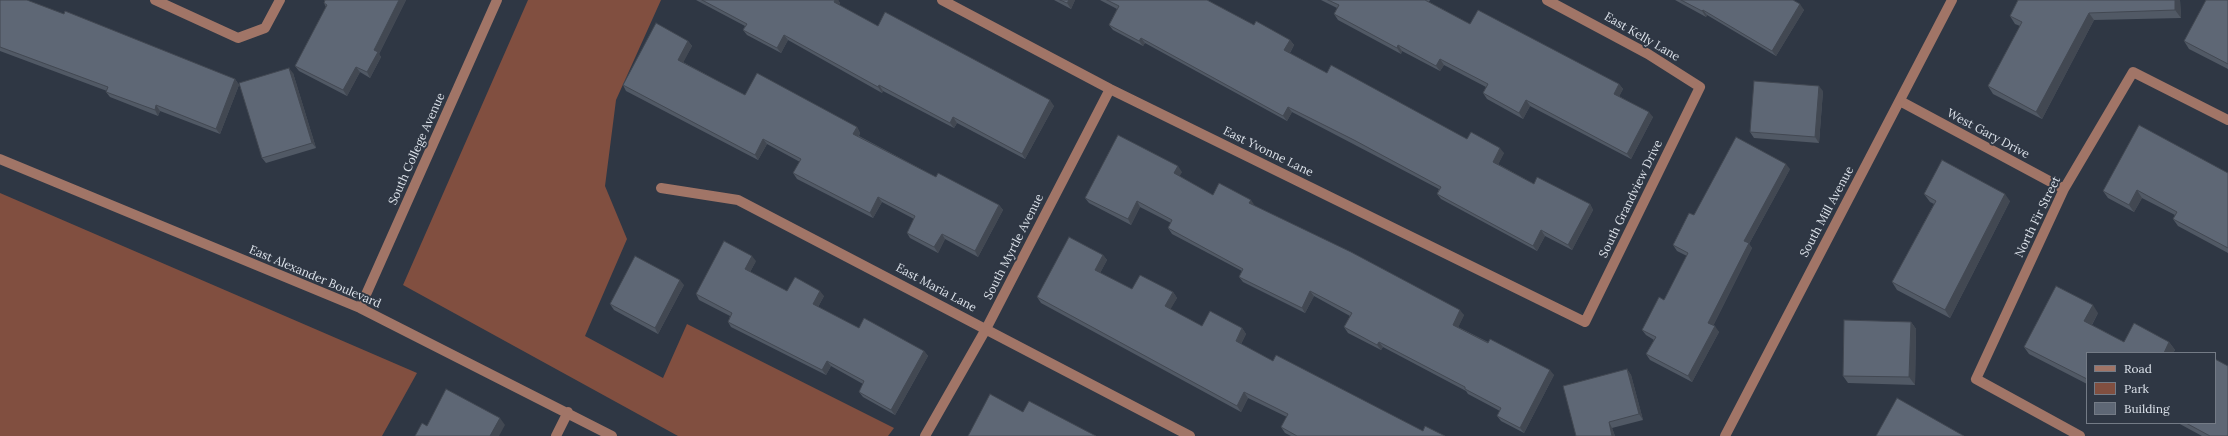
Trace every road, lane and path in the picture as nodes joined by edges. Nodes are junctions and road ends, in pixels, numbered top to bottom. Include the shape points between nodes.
1 (155, 0) edge
2 (280, 0) edge
3 (497, 0) edge
4 (942, 0) edge
5 (1548, 0) edge
6 (1952, 0) edge
7 (1700, 87) joint
8 (1110, 89) junction
9 (1900, 101) junction
10 (2228, 120) edge
11 (0, 159) edge
12 (661, 188) dead end
13 (2064, 189) junction
14 (360, 308) junction
15 (1585, 322) joint
16 (986, 329) junction
17 (568, 412) junction
18 (556, 436) edge
19 (612, 436) edge
20 (925, 436) edge
21 (1190, 436) edge
22 (1725, 436) edge
23 (2080, 436) edge

1 - 2 street via 238,38 265,28
3 - 14 street, South College Avenue
4 - 8 street, East Yvonne Lane
5 - 7 street, East Kelly Lane via 1648,54
6 - 9 street, South Mill Avenue
7 - 15 street, South Grandview Drive
8 - 15 street, East Yvonne Lane
8 - 16 street, South Myrtle Avenue
9 - 13 street, West Gary Drive
9 - 22 street, South Mill Avenue
10 - 13 street, North Fir Street via 2133,72
11 - 14 street, East Alexander Boulevard
12 - 16 street, East Maria Lane via 738,200
13 - 23 street, North Fir Street via 1976,379
14 - 17 street, East Alexander Boulevard
16 - 20 street, South Myrtle Avenue
16 - 21 street, East Maria Lane
17 - 18 street
17 - 19 street, East Alexander Boulevard

